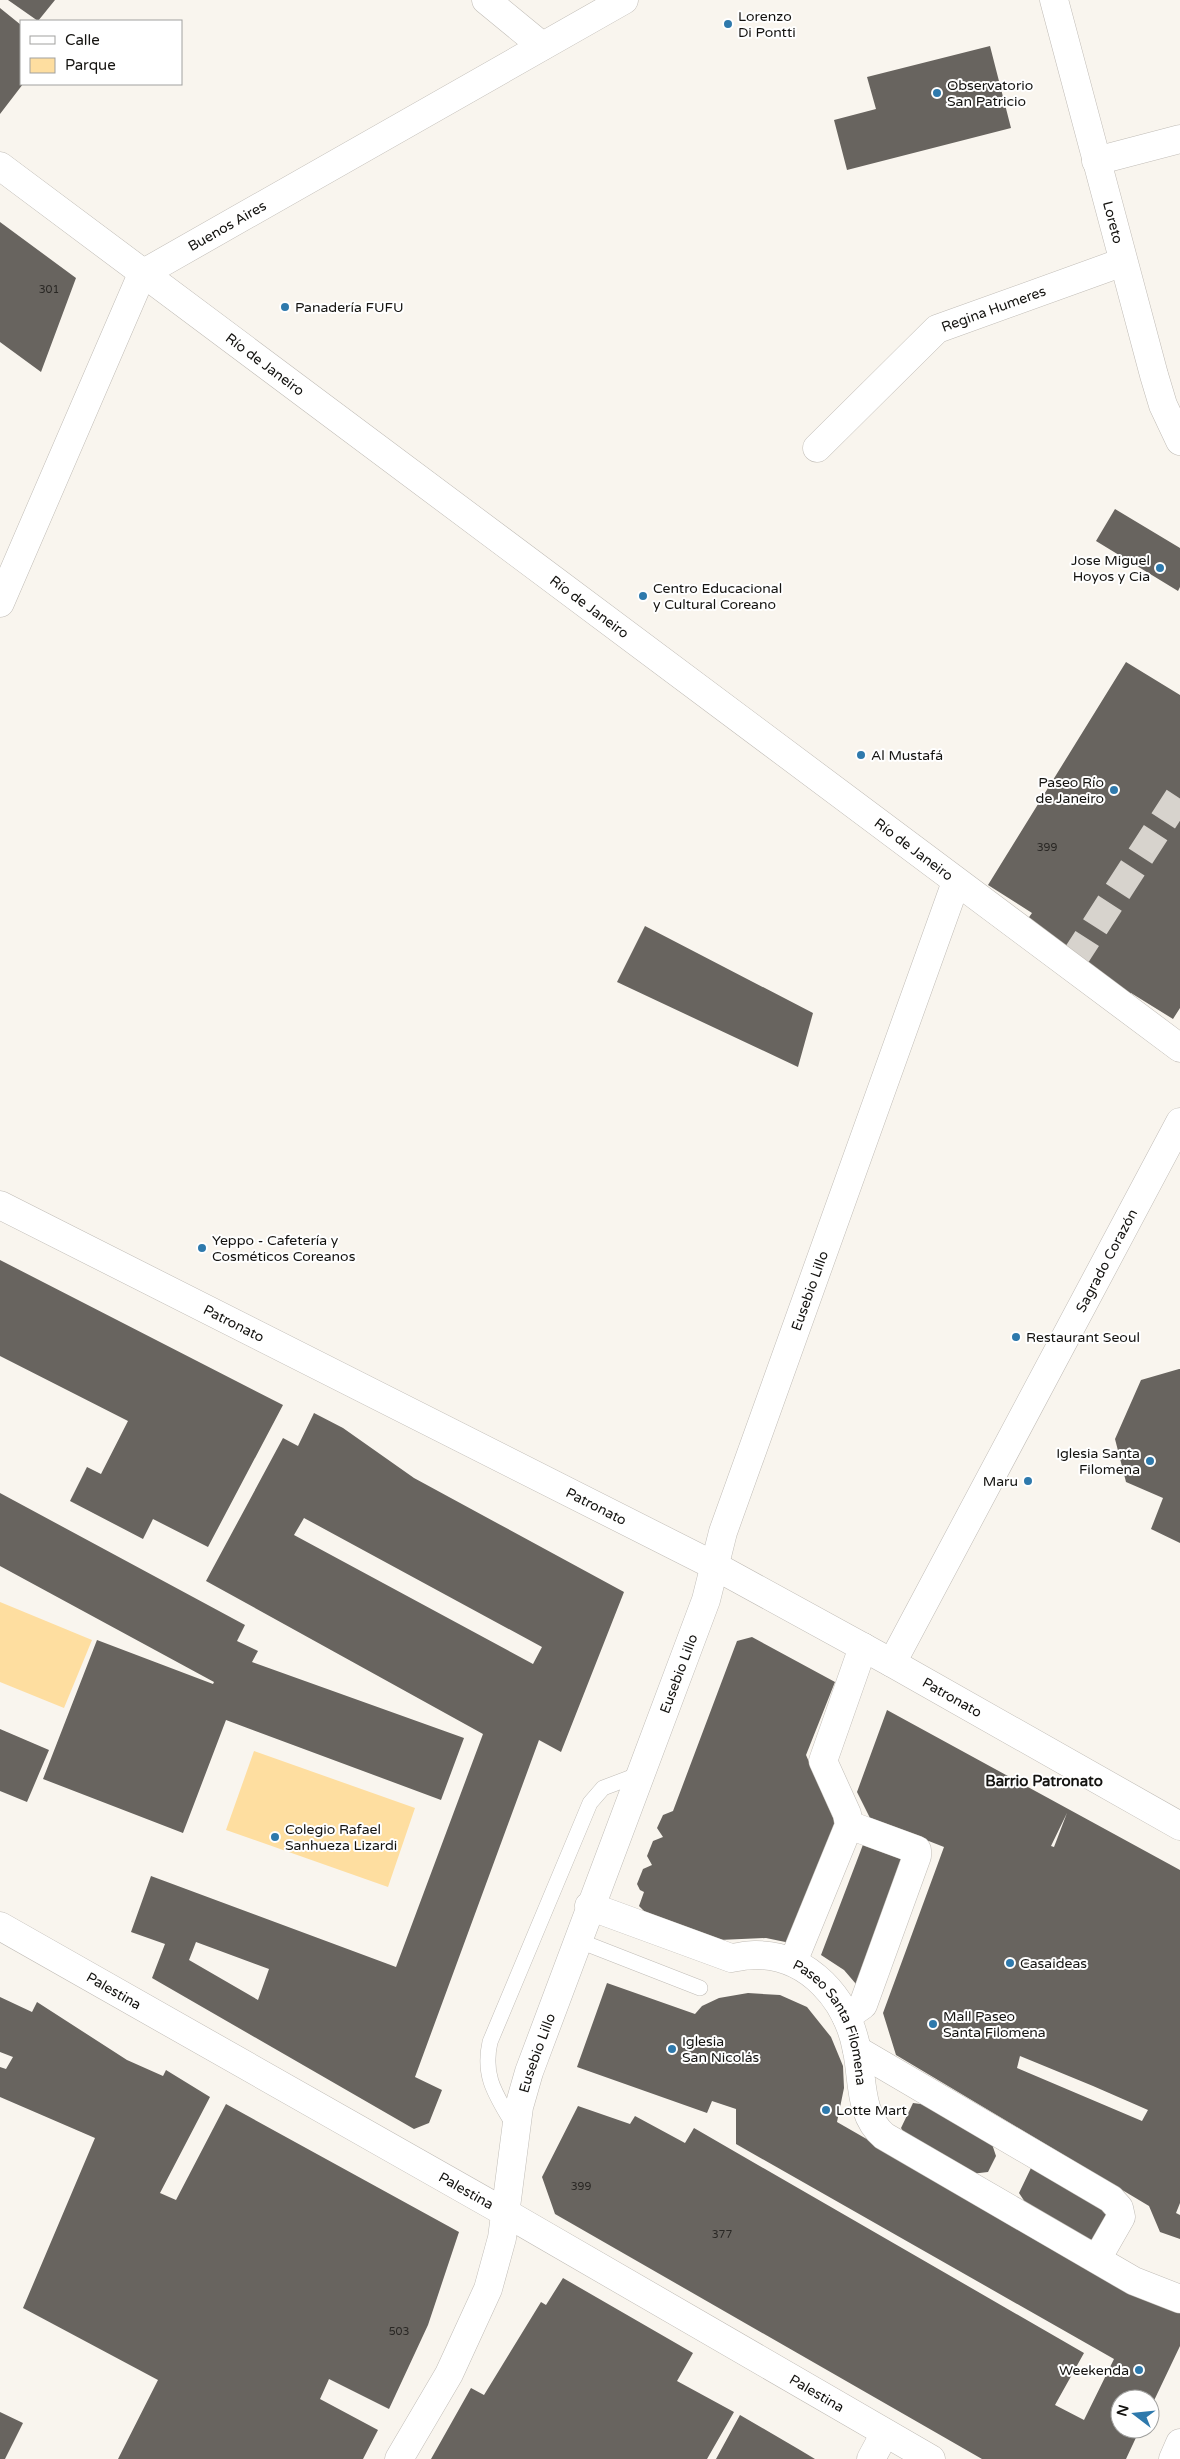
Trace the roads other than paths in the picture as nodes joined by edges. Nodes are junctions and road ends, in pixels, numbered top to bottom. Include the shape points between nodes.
1 (486, 0) edge
2 (624, 0) edge
3 (1054, 0) edge
4 (542, 46) junction
5 (1180, 139) edge
6 (1096, 161) junction
7 (0, 166) edge
8 (1123, 262) junction
9 (142, 274) junction
10 (1180, 441) edge
11 (818, 448) dead end
12 (0, 602) edge
13 (956, 882) junction
14 (1180, 1048) edge
15 (1180, 1122) edge
16 (0, 1205) edge
17 (715, 1566) junction
18 (863, 1647) junction
19 (892, 1663) junction
20 (640, 1774) junction
21 (849, 1825) junction
22 (1180, 1826) edge
23 (590, 1906) junction
24 (0, 1926) edge
25 (577, 1940) junction
26 (793, 1962) junction
27 (700, 1988) dead end
28 (846, 2017) junction
29 (857, 2050) junction
30 (516, 2130) junction
31 (506, 2213) junction
32 (1097, 2259) junction
33 (1180, 2299) edge
34 (886, 2433) junction
35 (1180, 2443) edge
36 (399, 2459) edge
37 (871, 2459) edge
38 (930, 2459) edge
39 (1173, 2459) edge

1 - 4 street
2 - 4 street, Buenos Aires
3 - 6 street, Loreto
4 - 9 street, Buenos Aires
5 - 6 street
6 - 8 street, Loreto
7 - 9 street, Río de Janeiro
8 - 10 street, Loreto via 1163,405
8 - 11 street, Regina Humeres via 937,328
9 - 12 street
9 - 13 street, Río de Janeiro
13 - 14 street, Río de Janeiro via 1071,964
13 - 17 street, Eusebio Lillo via 726,1522
15 - 19 street, Sagrado Corazón
16 - 17 street, Patronato
17 - 18 street, Patronato
17 - 20 street, Eusebio Lillo via 706,1600
18 - 19 street, Patronato
18 - 21 street via 823,1761
19 - 22 street, Patronato
20 - 23 street, Eusebio Lillo
20 - 30 lane via 604,1788 590,1803 490,2042 486,2066 489,2081
21 - 26 street
21 - 28 street via 917,1850 918,1856 863,2005
23 - 25 street, Eusebio Lillo
23 - 26 street, Paseo Santa Filomena via 731,1958 754,1955
24 - 31 street, Palestina
25 - 27 lane
25 - 30 street, Eusebio Lillo via 529,2072
26 - 28 street, Paseo Santa Filomena via 826,1986
28 - 29 street, Paseo Santa Filomena
29 - 32 street, Paseo Santa Filomena via 862,2089 874,2128
29 - 32 street via 1111,2199 1119,2208 1121,2217
30 - 31 street, Eusebio Lillo
31 - 34 street, Palestina
31 - 36 street, Eusebio Lillo via 490,2282 477,2314 449,2374
32 - 33 street, Paseo Santa Filomena via 1134,2281
34 - 37 street
34 - 38 street, Palestina
35 - 39 street

